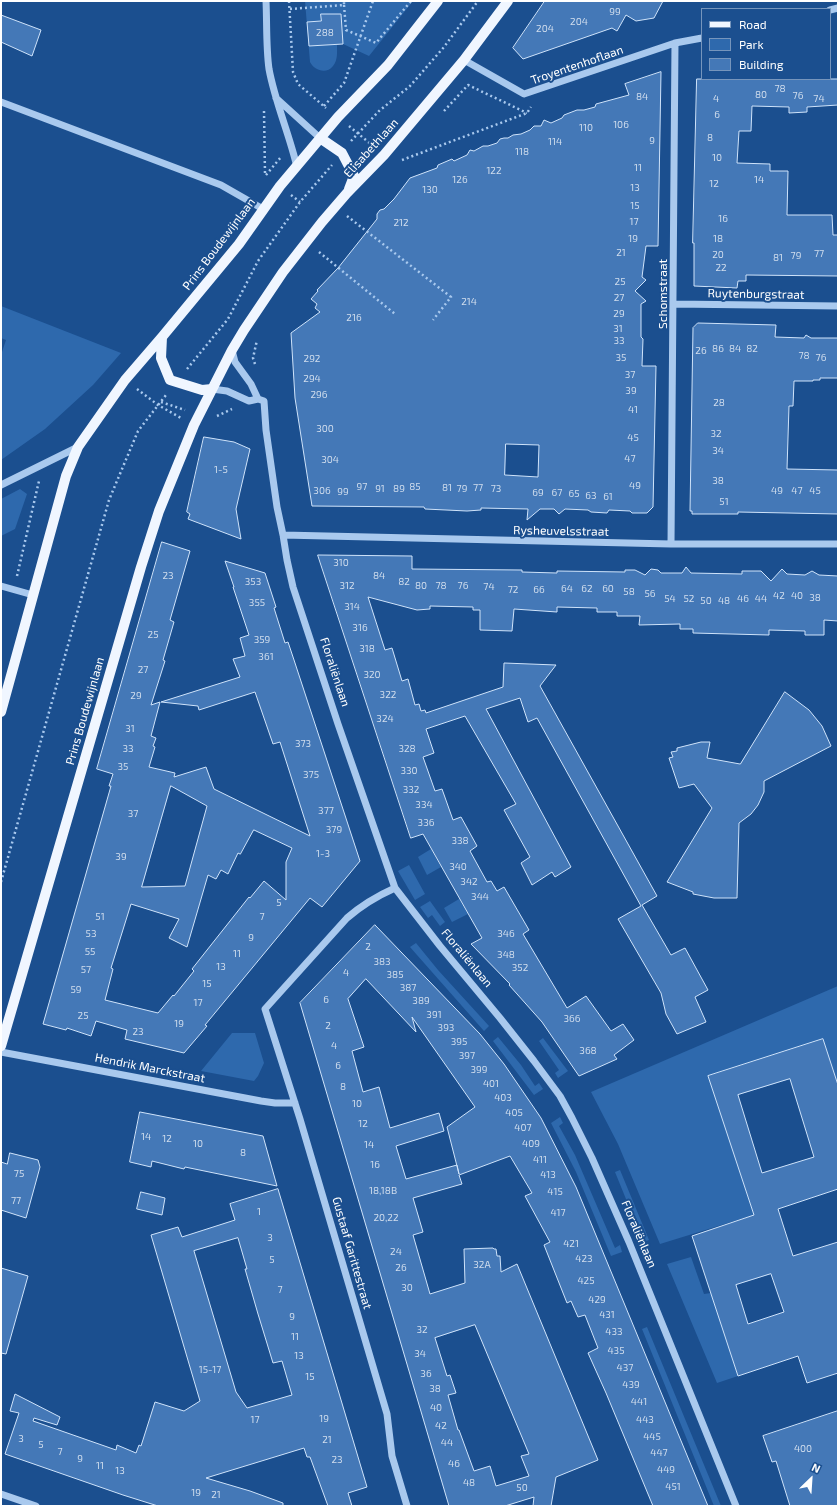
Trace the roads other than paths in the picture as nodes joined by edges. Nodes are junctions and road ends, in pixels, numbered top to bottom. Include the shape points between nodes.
1 (266, 1) edge
2 (438, 1) edge
3 (508, 1) edge
4 (701, 38) edge
5 (675, 43) junction
6 (464, 60) junction
7 (276, 97) junction
8 (1, 102) edge
9 (320, 138) junction
10 (297, 167) junction
11 (347, 193) junction
12 (263, 209) junction
13 (674, 304) junction
14 (838, 306) edge
15 (256, 313) joint
16 (162, 337) junction
17 (232, 350) junction
18 (212, 389) junction
19 (258, 398) junction
20 (78, 447) junction
21 (1, 485) edge
22 (283, 535) junction
23 (671, 544) junction
24 (838, 544) edge
25 (1, 586) edge
26 (33, 595) junction
27 (1, 712) edge
28 (395, 888) junction
29 (1, 1046) edge
30 (1, 1052) edge
31 (295, 1103) junction
32 (1, 1494) edge
33 (36, 1506) edge
34 (407, 1506) edge
35 (736, 1506) edge

1 - 7 street via 269,67
2 - 9 main road via 388,64
3 - 6 main road, Elisabethlaan
4 - 5 street, Troyentenhoflaan
5 - 6 street, Troyentenhoflaan via 524,94
5 - 13 street, Schomstraat
6 - 11 main road, Elisabethlaan via 384,155
7 - 9 street
7 - 10 street
8 - 12 street via 221,185
9 - 10 main road
9 - 11 main road via 342,153 354,176
10 - 12 main road, Prins Boudewijnlaan
11 - 15 main road, Elisabethlaan via 283,272
12 - 16 main road, Prins Boudewijnlaan via 239,244
13 - 14 street, Ruytenburgstraat
13 - 23 street, Schomstraat
15 - 17 main road, Prins Boudewijnlaan
16 - 18 main road via 161,358 170,380 202,390
16 - 20 main road, Prins Boudewijnlaan via 125,380
17 - 18 main road, Prins Boudewijnlaan
17 - 19 street, Floraliënlaan via 235,362
18 - 19 street via 227,391 249,401
18 - 29 main road, Prins Boudewijnlaan via 194,425 159,511
19 - 22 street, Floraliënlaan via 264,401 266,430
20 - 21 street
20 - 26 main road, Prins Boudewijnlaan via 66,476
22 - 23 street, Rysheuvelsstraat
22 - 28 street, Floraliënlaan via 296,594
23 - 24 street, Rysheuvelsstraat
25 - 26 street
26 - 27 main road, Prins Boudewijnlaan
28 - 31 street, Gustaaf Garittestraat via 375,897 347,918 265,1009
28 - 35 street, Floraliënlaan via 560,1096 592,1158 629,1242
30 - 31 street, Hendrik Marckstraat via 261,1101
31 - 34 street, Gustaaf Garittestraat via 387,1414 392,1456
32 - 33 street

